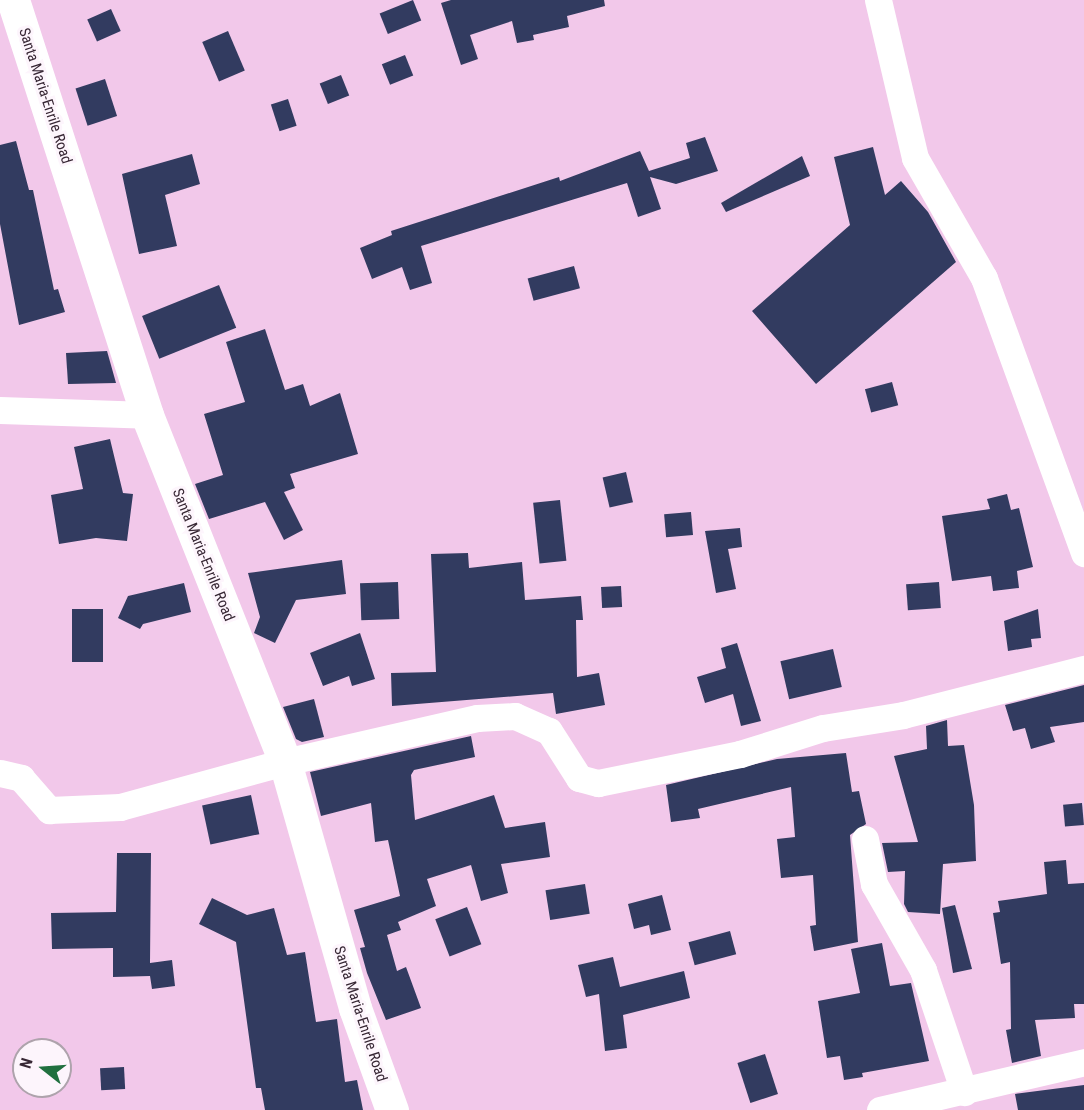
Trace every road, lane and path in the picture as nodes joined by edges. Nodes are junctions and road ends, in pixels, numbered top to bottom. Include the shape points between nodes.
1 (13, 0) edge
2 (878, 0) edge
3 (0, 410) edge
4 (147, 415) junction
5 (1084, 553) edge
6 (1084, 669) edge
7 (285, 762) junction
8 (0, 773) edge
9 (865, 839) dead end
10 (1084, 1062) edge
11 (964, 1092) junction
12 (392, 1110) edge
13 (880, 1110) edge

1 - 4 main road, Santa Maria-Enrile Road
2 - 5 street via 915,158 984,278
3 - 4 street
4 - 7 main road, Santa Maria-Enrile Road
6 - 7 street via 903,715 823,728 740,754 598,783 579,778 549,731 515,716 477,718
7 - 8 street via 120,807 60,812 49,810 21,778
7 - 12 main road, Santa Maria-Enrile Road via 355,1008
9 - 11 street via 874,884 923,970
10 - 11 street
11 - 13 street

